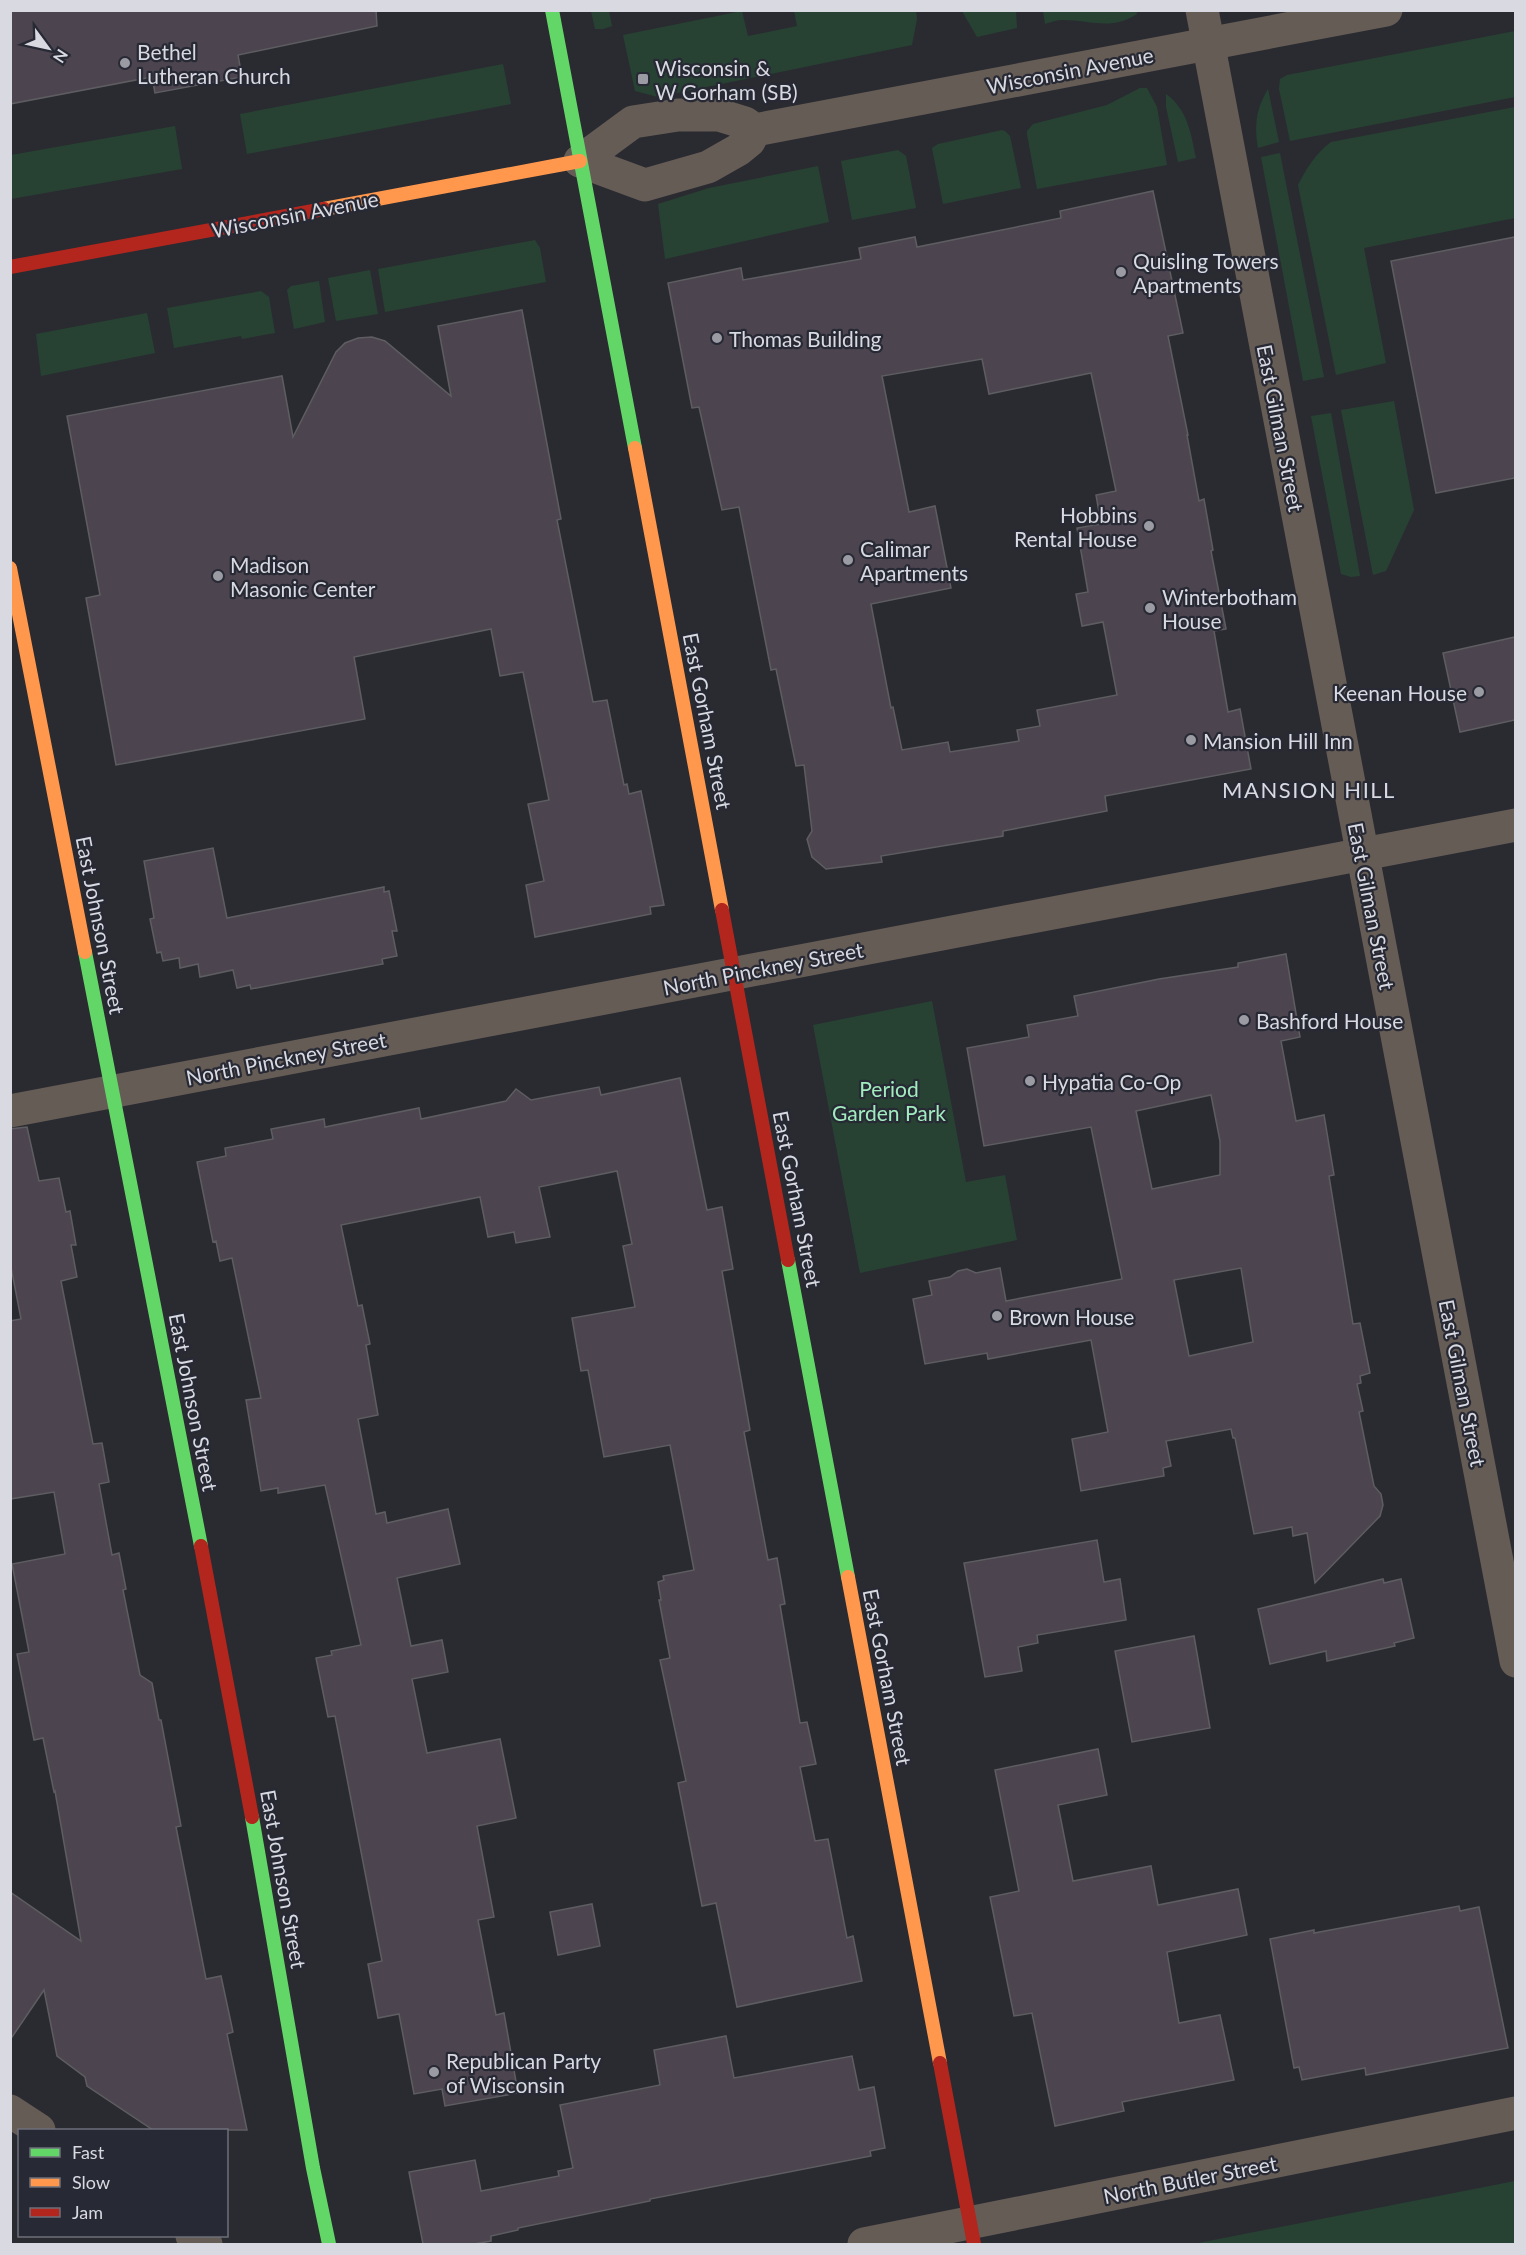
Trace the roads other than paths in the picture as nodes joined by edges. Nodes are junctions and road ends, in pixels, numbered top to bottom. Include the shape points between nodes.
1 (552, 10) edge
2 (1202, 10) edge
3 (1386, 10) edge
4 (1208, 44) junction
5 (755, 130) junction
6 (580, 161) junction
7 (10, 267) edge
8 (10, 568) edge
9 (1515, 825) edge
10 (1362, 853) junction
11 (734, 974) junction
12 (112, 1091) junction
13 (10, 1111) edge
14 (1515, 1661) edge
15 (10, 2111) edge
16 (1515, 2113) edge
17 (37, 2129) edge
18 (972, 2234) edge
19 (329, 2244) edge
20 (864, 2244) edge

1 - 6 main road, East Gorham Street
2 - 4 street, East Gilman Street
3 - 4 street, Wisconsin Avenue
4 - 5 street, Wisconsin Avenue
4 - 10 street, East Gilman Street
5 - 6 street, Wisconsin Avenue via 718,115 633,122
5 - 6 street via 738,150 708,167 645,186
6 - 7 main road, Wisconsin Avenue
6 - 11 main road, East Gorham Street
8 - 12 main road, East Johnson Street
9 - 10 street, North Pinckney Street
10 - 11 street, North Pinckney Street
10 - 14 street, East Gilman Street
11 - 12 street, North Pinckney Street
11 - 18 main road, East Gorham Street
12 - 13 street, North Pinckney Street
12 - 19 main road, East Johnson Street via 224,1665
15 - 17 street
16 - 18 street, North Butler Street
18 - 20 street, North Butler Street

